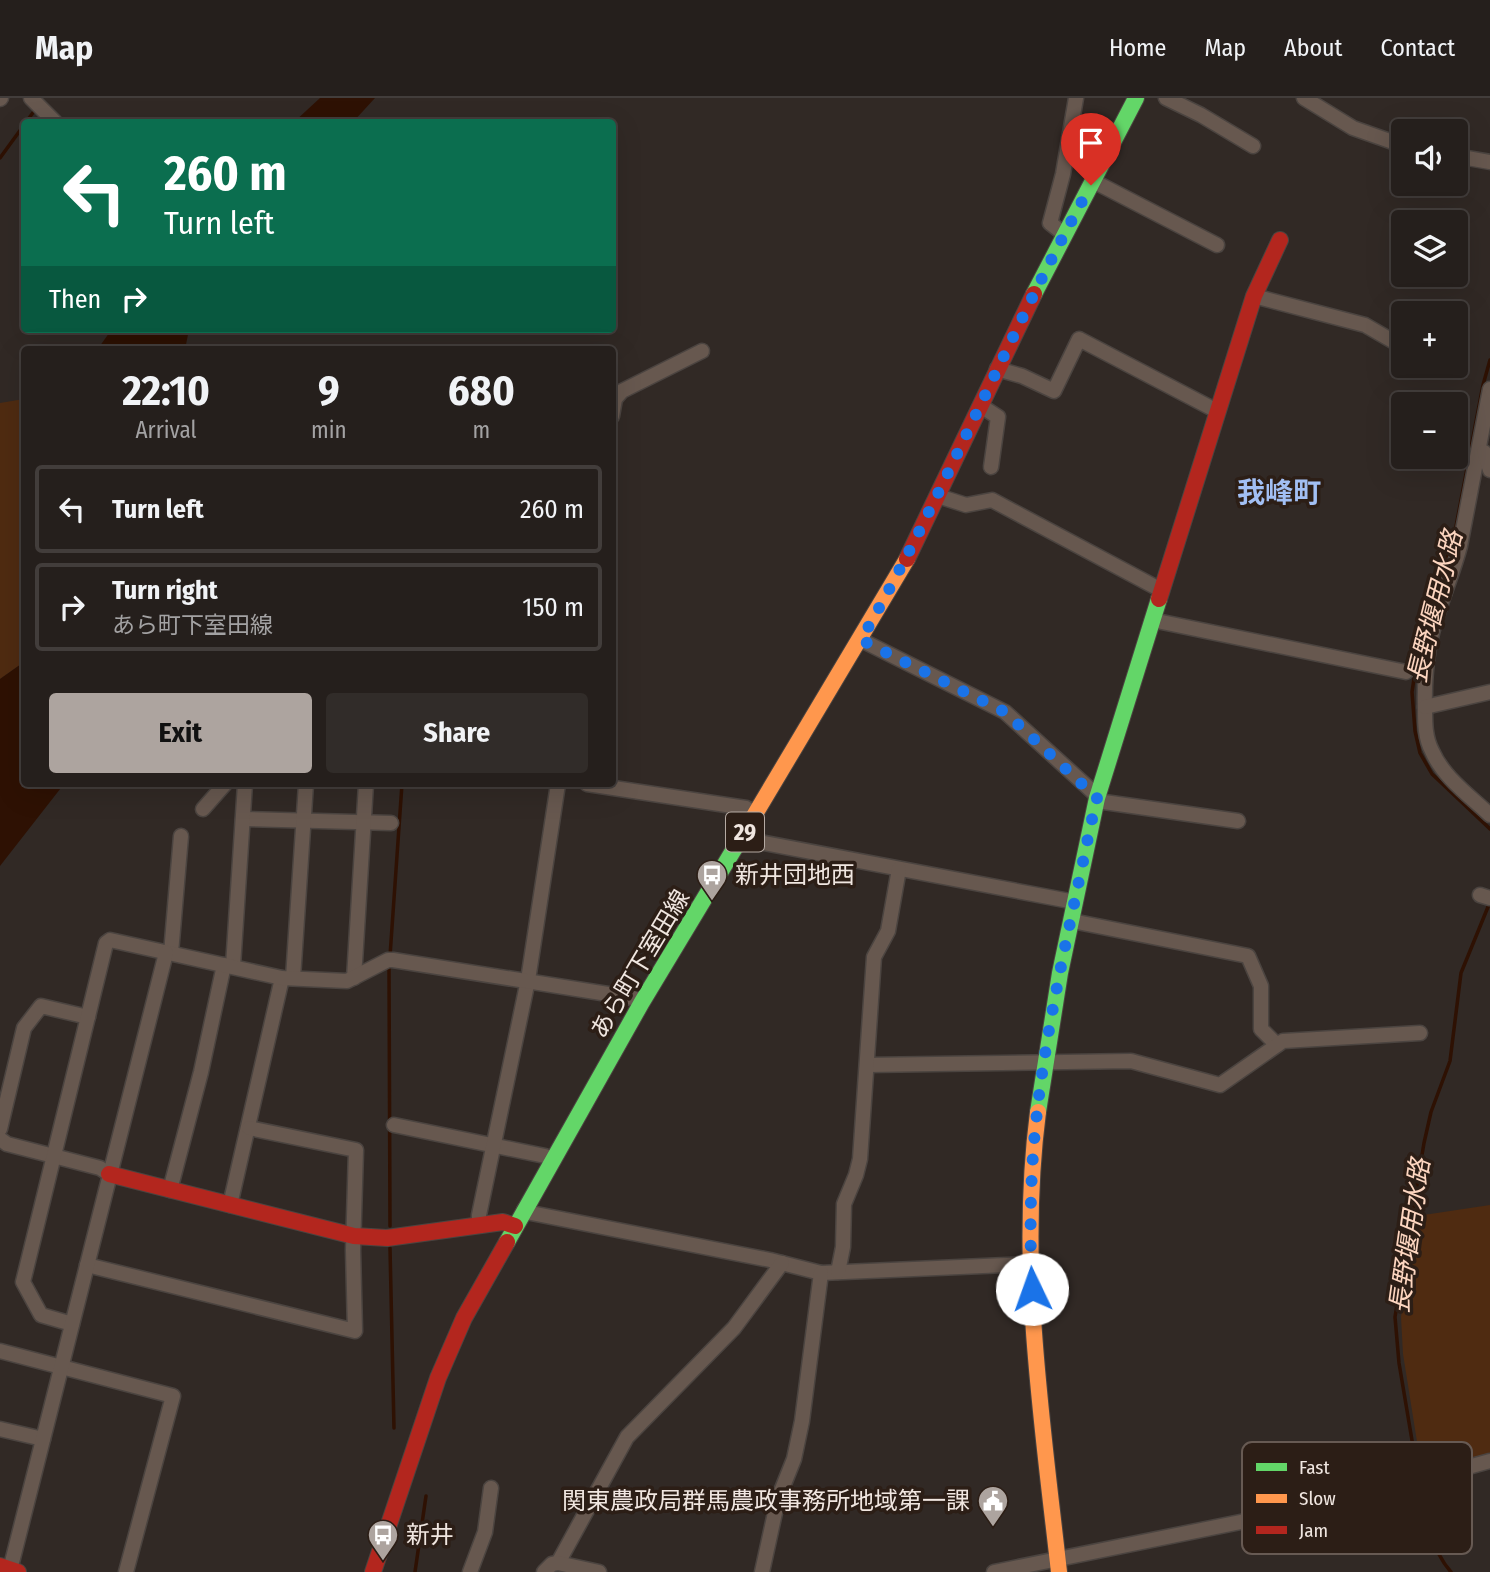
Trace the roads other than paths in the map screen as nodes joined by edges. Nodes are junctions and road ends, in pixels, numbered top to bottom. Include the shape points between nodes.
1 (30, 98) edge
2 (1076, 98) edge
3 (1136, 98) edge
4 (1166, 98) edge
5 (1304, 98) edge
6 (52, 119) edge
7 (1391, 141) edge
8 (1253, 146) dead end
9 (1468, 158) edge
10 (1490, 162) edge
11 (1093, 181) junction
12 (1064, 234) junction
13 (1280, 240) dead end
14 (1217, 245) dead end
15 (1254, 296) junction
16 (1391, 340) edge
17 (702, 351) dead end
18 (997, 369) junction
19 (1490, 389) edge
20 (616, 398) edge
21 (981, 406) junction
22 (1217, 411) junction
23 (1484, 451) edge
24 (991, 467) dead end
25 (1490, 470) edge
26 (938, 496) junction
27 (1161, 590) junction
28 (1152, 620) junction
29 (861, 640) junction
30 (1406, 672) dead end
31 (1490, 692) edge
32 (1425, 706) junction
33 (222, 787) edge
34 (246, 787) edge
35 (306, 787) edge
36 (366, 787) edge
37 (558, 787) edge
38 (607, 787) edge
39 (1097, 798) junction
40 (203, 809) dead end
41 (755, 813) junction
42 (1490, 815) edge
43 (243, 819) junction
44 (303, 821) junction
45 (1238, 821) dead end
46 (364, 823) junction
47 (391, 823) dead end
48 (743, 835) junction
49 (181, 836) dead end
50 (899, 869) junction
51 (1075, 902) junction
52 (1072, 921) junction
53 (168, 953) junction
54 (228, 966) junction
55 (287, 978) junction
56 (354, 978) junction
57 (527, 980) junction
58 (642, 1002) junction
59 (88, 1017) junction
60 (1420, 1033) dead end
61 (1277, 1045) junction
62 (1044, 1062) junction
63 (867, 1065) junction
64 (394, 1125) dead end
65 (249, 1128) junction
66 (0, 1129) edge
67 (0, 1139) edge
68 (494, 1146) junction
69 (54, 1157) junction
70 (553, 1160) junction
71 (109, 1174) junction
72 (170, 1190) junction
73 (230, 1205) junction
74 (524, 1210) junction
75 (479, 1225) junction
76 (515, 1226) junction
77 (354, 1236) junction
78 (782, 1264) junction
79 (1031, 1264) junction
80 (87, 1265) junction
81 (838, 1272) junction
82 (821, 1273) junction
83 (72, 1324) junction
84 (0, 1351) edge
85 (61, 1367) junction
86 (0, 1429) edge
87 (43, 1439) junction
88 (1490, 1461) edge
89 (1472, 1466) edge
90 (491, 1488) dead end
91 (1242, 1523) edge
92 (558, 1563) junction
93 (1058, 1565) edge
94 (10, 1569) edge
95 (126, 1572) edge
96 (373, 1572) edge
97 (470, 1572) edge
98 (544, 1572) edge
99 (598, 1572) edge
100 (762, 1572) edge
101 (994, 1572) edge

1 - 6 street
2 - 12 street via 1050,223
3 - 11 street, あら町下室田線 / 29
4 - 8 street
5 - 7 street via 1353,128
9 - 10 street
11 - 12 street, あら町下室田線 / 29
11 - 14 street
12 - 18 street, あら町下室田線 / 29
13 - 15 street
15 - 16 street via 1365,325
15 - 22 street
17 - 20 street
18 - 21 street, あら町下室田線 / 29
18 - 22 street via 1054,391 1079,339
19 - 23 street
21 - 24 street via 998,417
21 - 26 street, あら町下室田線 / 29
22 - 27 street
23 - 25 street
23 - 32 street via 1454,571 1429,647
26 - 27 street via 966,505 992,500
26 - 29 street, あら町下室田線 / 29
27 - 28 street
28 - 30 street
28 - 39 street
29 - 39 street via 1005,712
29 - 41 street, あら町下室田線 / 29
31 - 32 street
32 - 42 street via 1432,752
33 - 40 street
34 - 43 street
35 - 44 street
36 - 46 street
37 - 57 street
38 - 41 street
39 - 45 street
39 - 51 street
41 - 48 street, あら町下室田線 / 29
43 - 44 street
43 - 54 street
44 - 46 street
44 - 55 street
46 - 47 street
46 - 56 street
48 - 50 street via 754,841
48 - 58 street, あら町下室田線 / 29
49 - 53 street
50 - 51 street
50 - 63 street via 888,931 874,957
51 - 52 street
52 - 61 street via 1248,956 1261,986 1261,1029
52 - 62 street
53 - 54 street
53 - 59 street via 110,940 106,943
53 - 71 street
54 - 55 street
54 - 72 street
55 - 56 street
55 - 65 street
56 - 57 street via 393,960
57 - 58 street
57 - 68 street
58 - 70 street, あら町下室田線 / 29
59 - 66 street via 41,1006 24,1028
59 - 69 street
60 - 61 street via 1291,1039
61 - 62 street via 1220,1085 1130,1061
62 - 63 street
62 - 79 street via 1033,1153
63 - 81 street via 860,1159 844,1204
64 - 68 street
65 - 73 street
65 - 77 street via 356,1150
67 - 69 street
68 - 70 street
68 - 75 street
69 - 71 street
69 - 83 street via 23,1282 41,1315
70 - 74 street, あら町下室田線 / 29
71 - 72 street
71 - 80 street
72 - 73 street
73 - 77 street
74 - 76 street, あら町下室田線 / 29
74 - 78 street
75 - 76 street via 503,1222
75 - 77 street via 387,1238
76 - 96 street, あら町下室田線 / 29 via 464,1318 438,1378
77 - 80 street via 355,1331
78 - 82 street
78 - 92 street via 734,1328 627,1437
79 - 81 street
79 - 93 street
80 - 83 street
81 - 82 street
82 - 100 street via 802,1421
83 - 85 street
84 - 85 street
85 - 87 street
85 - 95 street via 173,1396
86 - 87 street
87 - 94 street
88 - 89 street
90 - 97 street via 485,1532
91 - 93 street
92 - 98 street
92 - 99 street
93 - 101 street

